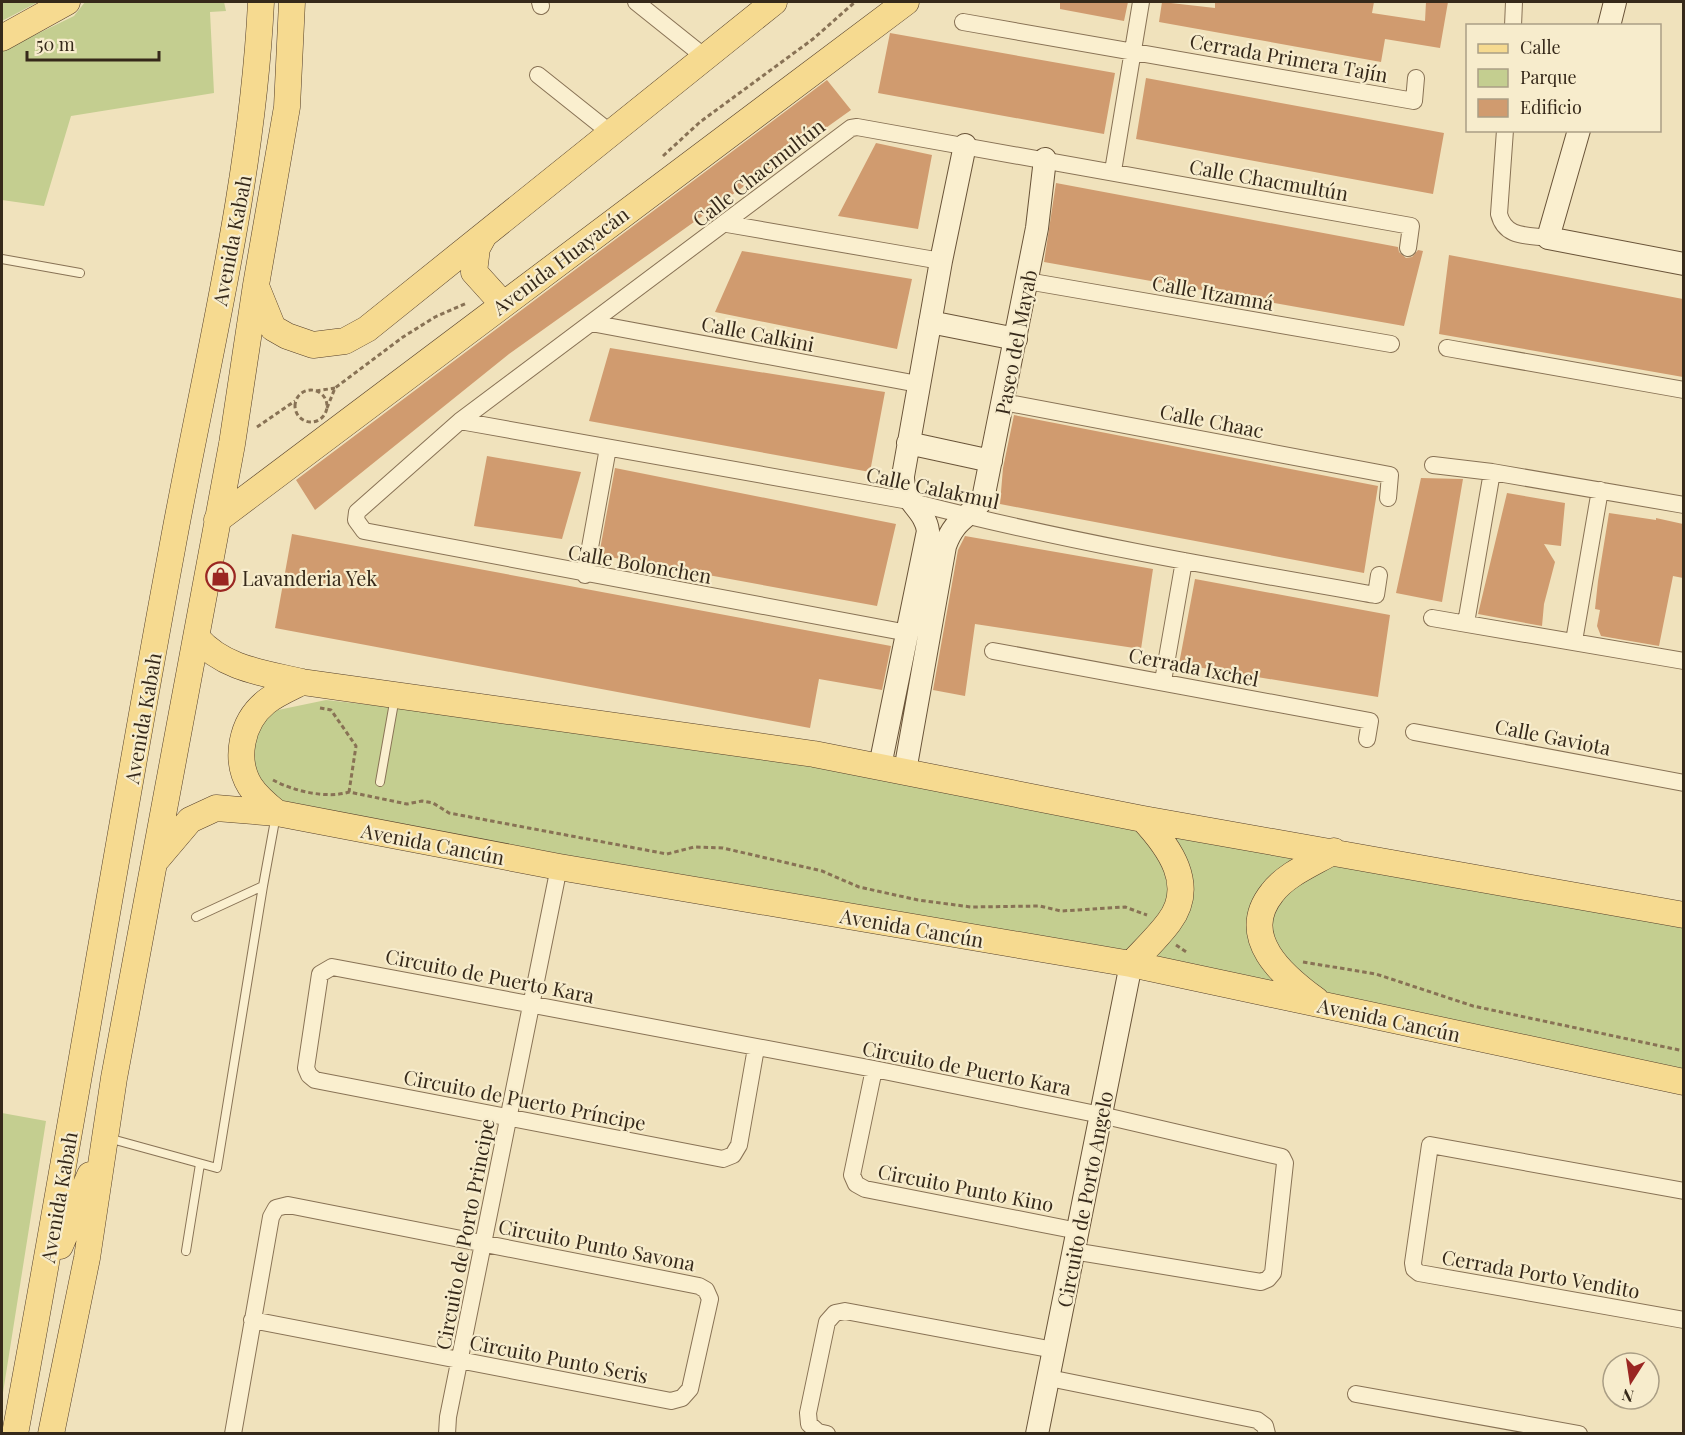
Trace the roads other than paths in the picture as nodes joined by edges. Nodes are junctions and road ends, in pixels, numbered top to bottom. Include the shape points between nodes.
1 (68, 2) edge
2 (261, 2) edge
3 (291, 2) edge
4 (636, 2) edge
5 (774, 2) edge
6 (906, 2) edge
7 (1141, 2) edge
8 (1514, 2) edge
9 (1615, 2) edge
10 (963, 22) dead end
11 (1513, 24) edge
12 (1610, 24) edge
13 (2, 38) edge
14 (1133, 50) junction
15 (706, 58) junction
16 (538, 75) dead end
17 (1416, 78) dead end
18 (1505, 132) edge
19 (1578, 132) edge
20 (612, 134) junction
21 (965, 145) junction
22 (1045, 159) junction
23 (1113, 171) junction
24 (242, 186) junction
25 (727, 224) junction
26 (483, 237) junction
27 (1548, 238) junction
28 (1407, 248) dead end
29 (2, 259) edge
30 (941, 261) junction
31 (1683, 264) edge
32 (80, 273) dead end
33 (1027, 281) junction
34 (256, 285) junction
35 (495, 295) junction
36 (930, 322) junction
37 (591, 323) junction
38 (1016, 339) junction
39 (1391, 344) dead end
40 (1447, 348) dead end
41 (918, 384) junction
42 (1683, 390) edge
43 (1003, 402) junction
44 (460, 421) junction
45 (908, 443) junction
46 (608, 448) junction
47 (991, 461) junction
48 (1433, 465) dead end
49 (1492, 472) junction
50 (1600, 490) junction
51 (1388, 498) dead end
52 (909, 501) junction
53 (1683, 506) edge
54 (964, 516) junction
55 (217, 520) junction
56 (364, 531) joint
57 (1184, 561) junction
58 (1379, 574) dead end
59 (585, 575) junction
60 (1432, 618) dead end
61 (1466, 623) junction
62 (908, 633) junction
63 (197, 638) junction
64 (1574, 641) junction
65 (993, 651) dead end
66 (1683, 661) edge
67 (1163, 681) junction
68 (396, 693) junction
69 (305, 694) junction
70 (1414, 732) dead end
71 (1367, 739) dead end
72 (880, 766) junction
73 (905, 771) junction
74 (380, 782) dead end
75 (1683, 783) edge
76 (277, 813) junction
77 (1143, 819) junction
78 (1334, 851) junction
79 (157, 859) junction
80 (560, 867) junction
81 (263, 886) junction
82 (1683, 915) edge
83 (196, 917) dead end
84 (1131, 964) junction
85 (325, 969) joint
86 (533, 1004) junction
87 (1321, 1004) junction
88 (756, 1048) junction
89 (874, 1069) junction
90 (1683, 1082) edge
91 (1101, 1115) junction
92 (507, 1118) junction
93 (106, 1137) junction
94 (201, 1164) junction
95 (1683, 1191) edge
96 (1076, 1241) junction
97 (483, 1243) junction
98 (186, 1251) dead end
99 (42, 1288) junction
100 (252, 1320) junction
101 (1683, 1320) edge
102 (1054, 1350) junction
103 (461, 1360) junction
104 (1048, 1378) junction
105 (1356, 1394) dead end
106 (682, 1398) joint
107 (15, 1434) edge
108 (51, 1434) edge
109 (233, 1434) edge
110 (447, 1434) edge
111 (826, 1434) edge
112 (1037, 1434) edge
113 (1267, 1434) edge
114 (1579, 1434) edge

1 - 13 main road
2 - 24 main road, Avenida Kabah
3 - 34 main road, Avenida Kabah via 287,107
4 - 15 street
5 - 15 main road
6 - 35 main road, Avenida Huayacán
7 - 14 street
8 - 11 street
9 - 12 street
10 - 14 street
14 - 17 street, Cerrada Primera Tajín via 1414,101
14 - 23 street
15 - 20 main road
16 - 20 street
18 - 27 street via 1499,214 1502,225 1508,231
19 - 27 street
20 - 26 main road
21 - 22 street, Calle Chacmultún
21 - 25 street, Calle Chacmultún via 851,128
21 - 30 street
22 - 23 street, Calle Chacmultún
22 - 33 street, Paseo del Mayab
23 - 28 street, Calle Chacmultún via 1411,226
24 - 34 main road
24 - 99 main road, Avenida Kabah via 172,548
25 - 30 street
25 - 37 street, Calle Chacmultún
26 - 34 main road via 367,329 345,341 313,345 273,328
26 - 35 main road via 474,272
27 - 31 street
29 - 32 lane
30 - 36 street
33 - 38 street, Paseo del Mayab
33 - 39 street, Calle Itzamná
34 - 55 main road, Avenida Kabah
35 - 55 main road, Avenida Huayacán
36 - 38 street
36 - 41 street
37 - 41 street, Calle Calkini
37 - 44 street, Calle Chacmultún
38 - 43 street, Paseo del Mayab
40 - 42 street
41 - 45 street
43 - 47 street, Paseo del Mayab
43 - 51 street, Calle Chaac via 1389,475
44 - 46 street, Calle Calakmul
44 - 56 street, Calle Chacmultún via 361,506 356,520
45 - 47 street
45 - 52 street via 902,489
46 - 52 street, Calle Calakmul
46 - 59 street
47 - 54 street, Paseo del Mayab via 983,499
48 - 49 street
49 - 50 street
49 - 61 street
50 - 53 street
50 - 64 street
52 - 54 street, Calle Calakmul
52 - 62 street via 926,519 928,531
54 - 57 street, Calle Calakmul
54 - 73 street, Paseo del Mayab via 951,529 945,546
55 - 63 main road, Avenida Kabah
56 - 59 street, Calle Bolonchen
57 - 58 street, Calle Calakmul via 1376,595
57 - 67 street
59 - 62 street, Calle Bolonchen
60 - 61 street
61 - 64 street
62 - 72 street
63 - 69 main road via 210,653 231,664
63 - 79 main road, Avenida Kabah
64 - 66 street
65 - 67 street, Cerrada Ixchel
67 - 71 street, Cerrada Ixchel via 1370,721
68 - 69 main road
68 - 72 main road
68 - 74 lane
69 - 76 main road via 266,702 247,727 240,754 250,786
70 - 75 street, Calle Gaviota
72 - 73 main road
73 - 77 main road
76 - 79 main road, Avenida Cancún via 216,808 190,820
76 - 80 main road, Avenida Cancún
76 - 81 lane
77 - 78 main road
77 - 84 main road via 1163,840 1178,868 1180,901 1164,928
78 - 82 main road
78 - 87 main road via 1278,886 1267,900 1261,930 1271,960 1280,972
79 - 93 main road, Avenida Kabah via 145,905
80 - 84 main road, Avenida Cancún
80 - 86 street, Circuito de Porto Principe
81 - 83 lane
81 - 94 lane via 217,1168
84 - 87 main road, Avenida Cancún
84 - 91 street, Circuito de Porto Angelo
85 - 86 street, Circuito de Puerto Kara via 332,967
85 - 92 street, Circuito de Puerto Príncipe via 320,974 306,1068 315,1080
86 - 88 street, Circuito de Puerto Kara
86 - 92 street, Circuito de Porto Principe
87 - 90 main road, Avenida Cancún
88 - 89 street, Circuito de Puerto Kara
88 - 92 street, Circuito de Puerto Príncipe via 739,1145 733,1155 723,1160
89 - 91 street, Circuito de Puerto Kara
89 - 96 street, Circuito Punto Kino via 852,1175 856,1184
91 - 96 street, Circuito de Porto Angelo
91 - 96 street, Circuito de Puerto Kara via 1282,1156 1285,1163 1273,1273 1261,1282
92 - 97 street, Circuito de Porto Principe
93 - 94 lane
93 - 99 main road
93 - 108 main road, Avenida Kabah via 85,1268
94 - 98 lane
95 - 101 street, Cerrada Porto Vendito via 1430,1145 1413,1263 1419,1273
96 - 102 street, Circuito de Porto Angelo
97 - 100 street, Circuito Punto Savona via 288,1205 276,1208 271,1217
97 - 103 street, Circuito de Porto Principe
97 - 106 street, Circuito Punto Savona via 706,1290 710,1299 690,1389
99 - 107 main road, Avenida Kabah
100 - 103 street, Circuito Punto Seris
100 - 109 street
102 - 104 street, Circuito de Porto Angelo
102 - 111 street via 845,1311 835,1313 827,1322 808,1413 809,1424
103 - 106 street, Circuito Punto Seris via 671,1401
103 - 110 street, Circuito de Porto Principe
104 - 112 street, Circuito de Porto Angelo
104 - 113 street via 1257,1420 1265,1426
105 - 114 street

